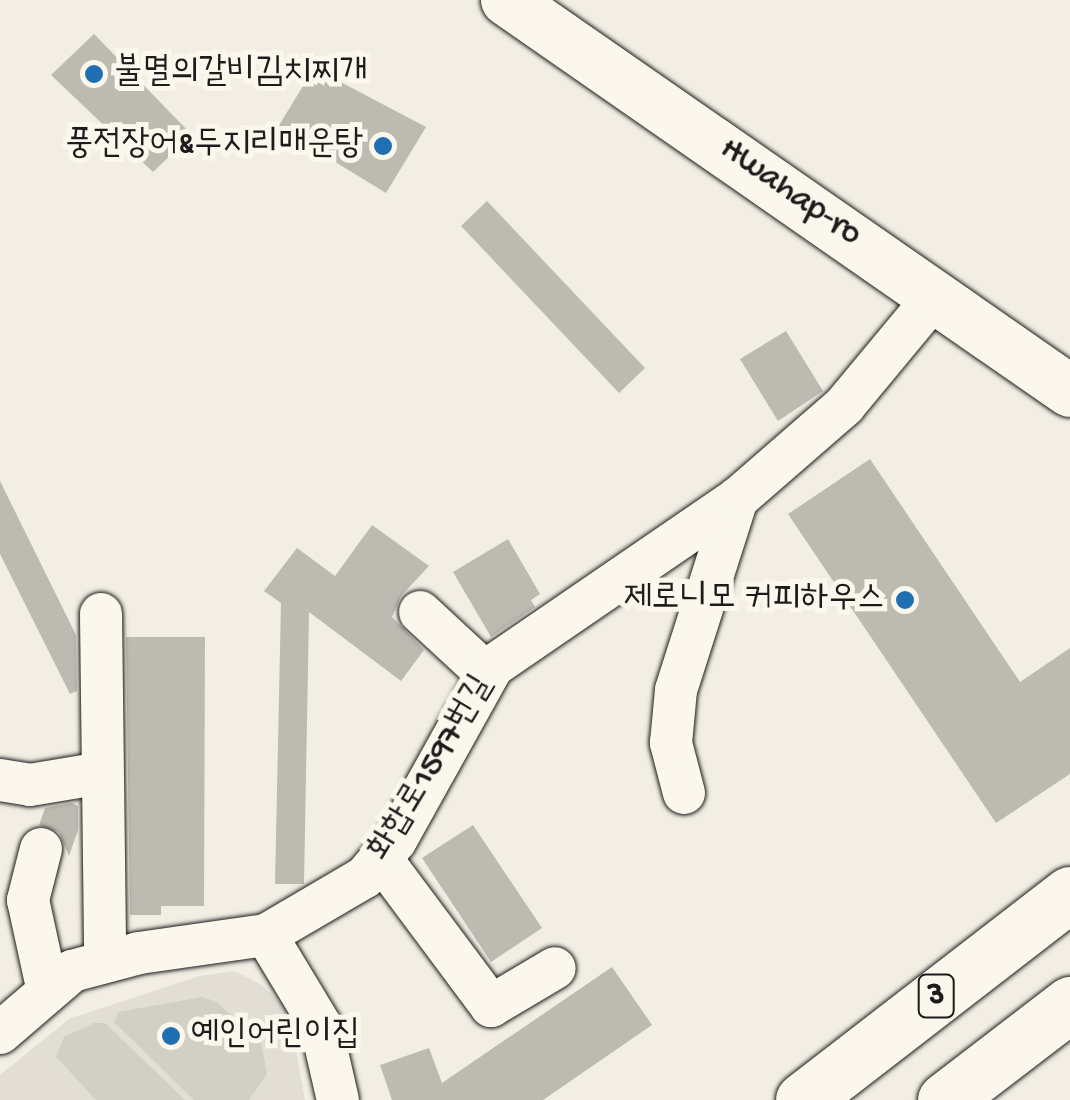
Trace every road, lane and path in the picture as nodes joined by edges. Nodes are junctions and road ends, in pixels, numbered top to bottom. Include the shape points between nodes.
1 (507, 0) edge
2 (937, 294) junction
3 (1070, 390) edge
4 (736, 500) junction
5 (420, 612) dead end
6 (101, 614) dead end
7 (487, 674) junction
8 (102, 774) junction
9 (0, 780) edge
10 (684, 793) dead end
11 (40, 850) dead end
12 (383, 861) junction
13 (1070, 894) edge
14 (266, 934) junction
15 (105, 959) junction
16 (556, 968) dead end
17 (47, 987) junction
18 (1070, 1004) edge
19 (0, 1033) edge
20 (338, 1100) edge
21 (803, 1100) edge
22 (945, 1100) edge

1 - 2 main road, Hwahap-ro
2 - 3 main road, Hwahap-ro
2 - 4 street, 화합로1597번길 via 844,406
4 - 7 street, 화합로1597번길 via 622,582 530,635
4 - 10 street via 676,690 671,743
5 - 7 street
6 - 8 street
7 - 12 street, 화합로1597번길
8 - 9 street via 30,785
8 - 15 street
11 - 17 street via 28,900
12 - 14 street, 화합로1597번길
12 - 16 street via 491,1006
13 - 21 highway, 3
14 - 15 street, 화합로1597번길
14 - 20 street via 322,1026
15 - 17 street, 화합로1597번길
17 - 19 street, 화합로1597번길
18 - 22 highway

